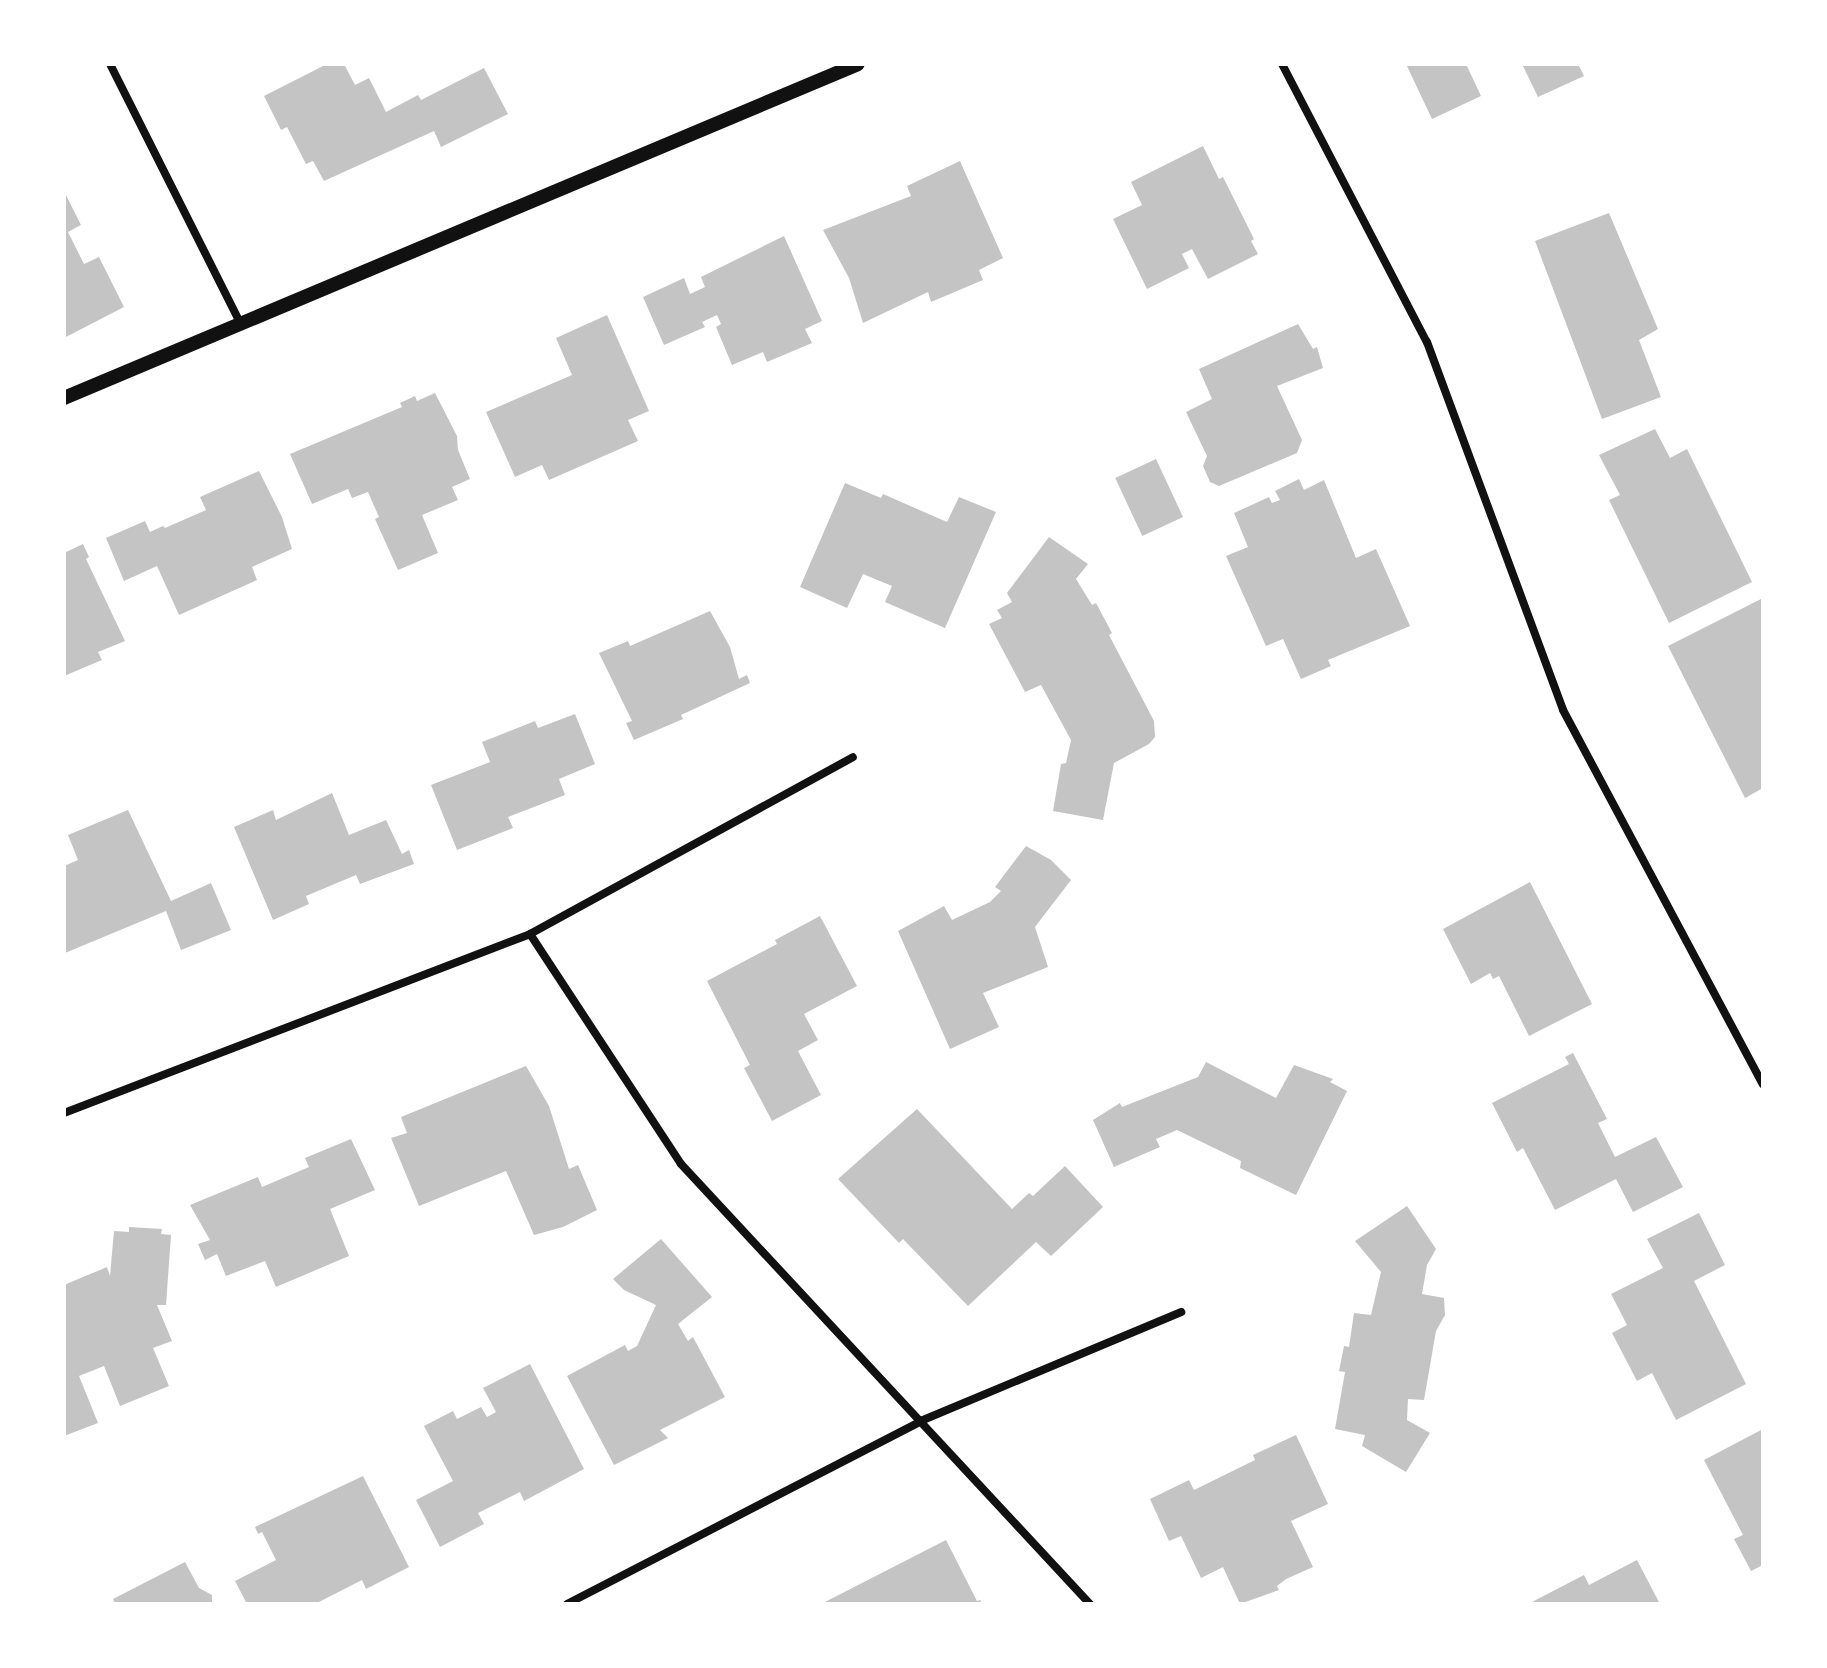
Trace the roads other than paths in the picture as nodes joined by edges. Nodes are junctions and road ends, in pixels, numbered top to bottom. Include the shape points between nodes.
1 (110, 64) edge
2 (858, 64) edge
3 (1282, 64) edge
4 (240, 322) junction
5 (64, 398) edge
6 (853, 757) dead end
7 (530, 934) junction
8 (1763, 1084) edge
9 (64, 1113) edge
10 (1181, 1312) dead end
11 (923, 1420) junction
12 (567, 1604) edge
13 (1090, 1604) edge

1 - 4 street
2 - 4 street
3 - 8 street via 1427,342 1563,710
4 - 5 street
6 - 7 street
7 - 9 street
7 - 11 street via 681,1164
10 - 11 street
11 - 12 street
11 - 13 street

